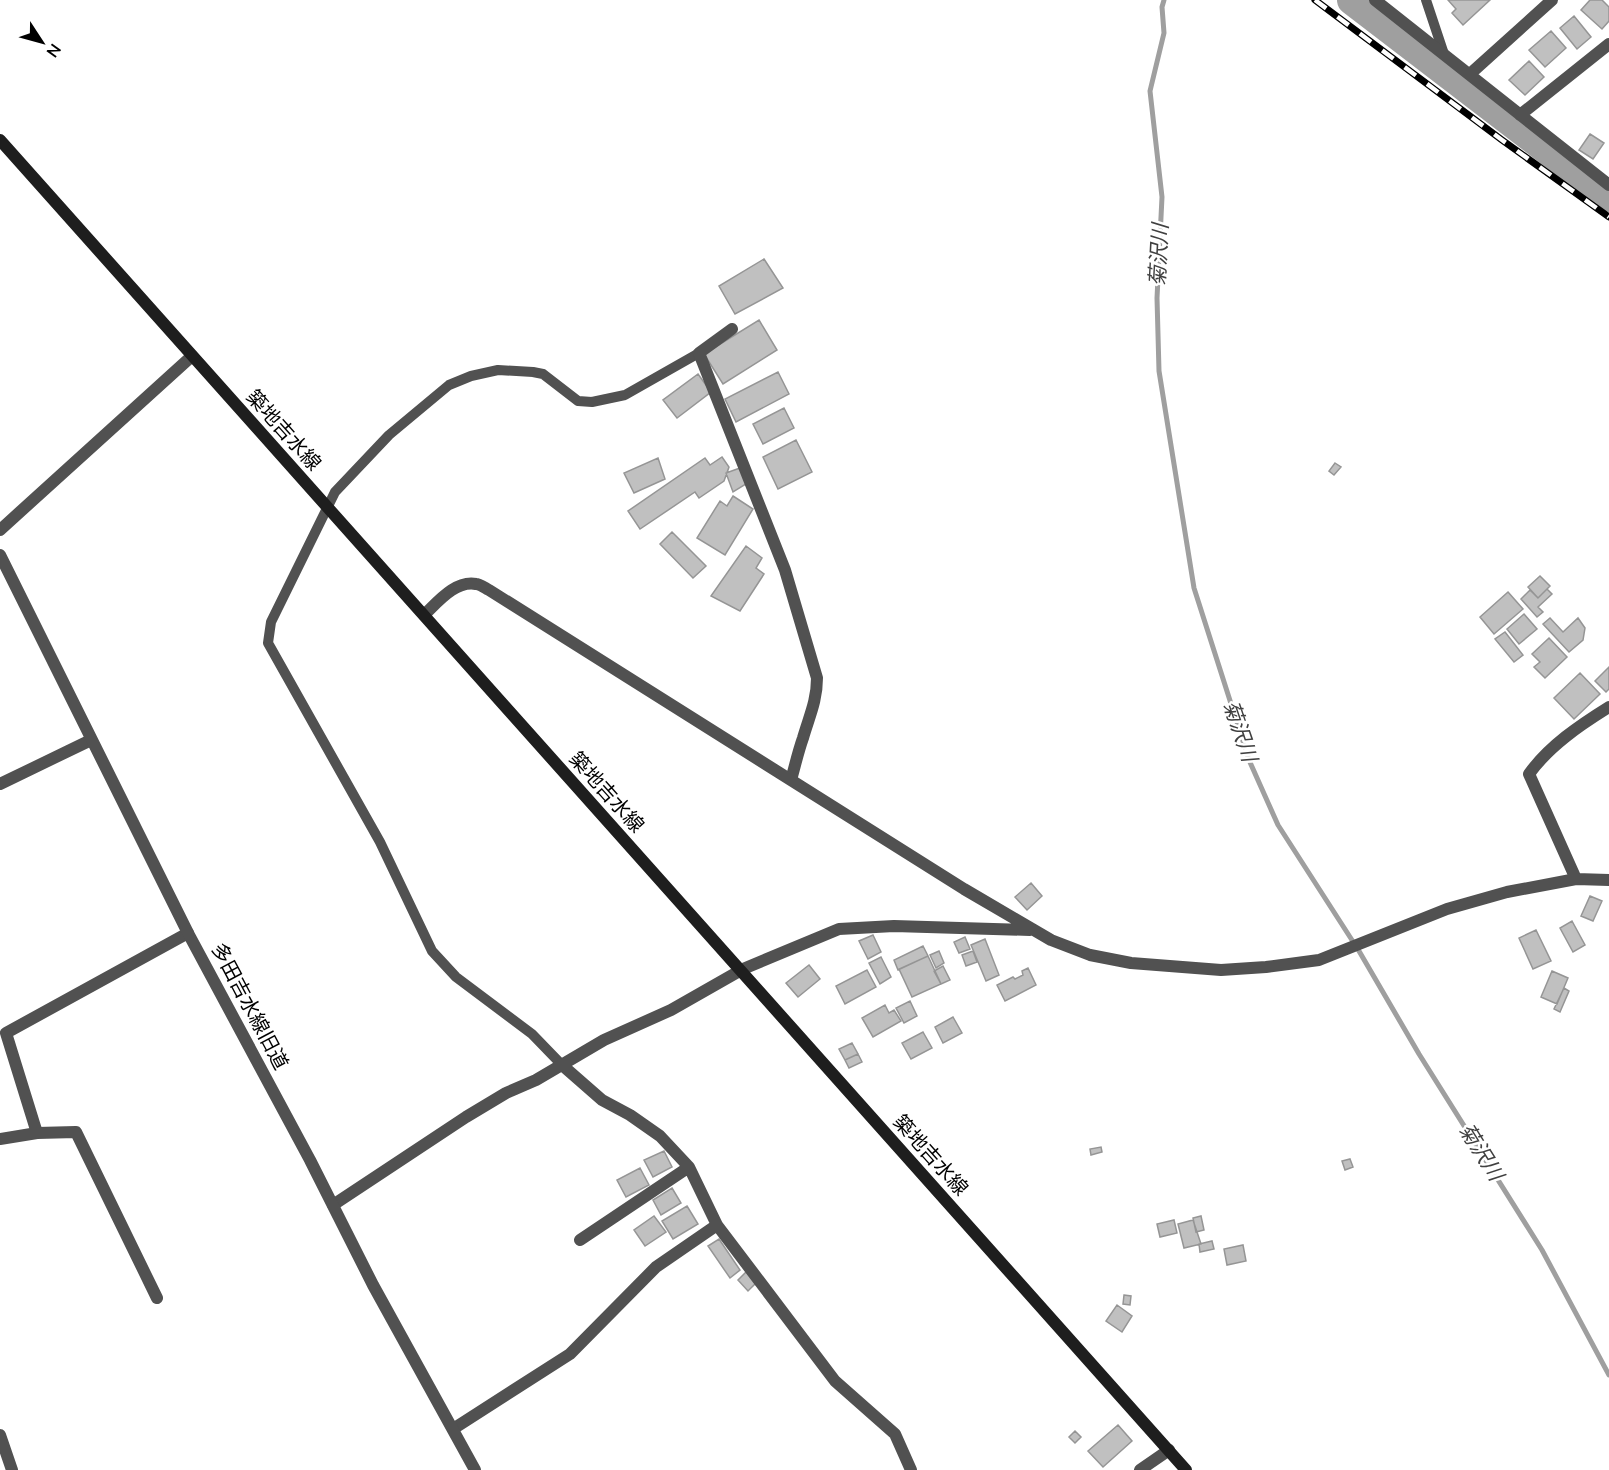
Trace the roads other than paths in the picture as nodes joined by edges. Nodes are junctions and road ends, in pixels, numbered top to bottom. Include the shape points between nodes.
1 (1375, 0) edge
2 (1426, 0) edge
3 (1552, 0) edge
4 (1609, 44) edge
5 (1444, 54) junction
6 (1470, 74) junction
7 (1520, 115) junction
8 (0, 140) edge
9 (1609, 185) edge
10 (732, 329) dead end
11 (699, 353) junction
12 (192, 356) junction
13 (327, 507) junction
14 (0, 530) edge
15 (0, 555) edge
16 (424, 615) junction
17 (1609, 707) edge
18 (91, 740) junction
19 (791, 780) junction
20 (0, 784) edge
21 (1576, 879) junction
22 (1609, 880) edge
23 (1031, 930) junction
24 (188, 933) junction
25 (740, 971) junction
26 (562, 1065) junction
27 (37, 1133) junction
28 (0, 1139) edge
29 (689, 1167) junction
30 (333, 1205) junction
31 (717, 1225) junction
32 (580, 1240) dead end
33 (157, 1298) dead end
34 (453, 1429) junction
35 (0, 1435) edge
36 (1168, 1450) junction
37 (12, 1470) edge
38 (475, 1470) edge
39 (911, 1470) edge
40 (1140, 1470) edge
41 (1186, 1470) edge

1 - 5 street
2 - 5 lane
3 - 6 street
4 - 7 street
5 - 6 street
6 - 7 street
7 - 9 street
8 - 12 main road, 築地吉水線
10 - 11 street
11 - 13 lane via 625,395 592,402 578,401 543,374 533,372 498,370 449,385 389,435 335,492
11 - 19 street via 785,570 817,678 814,708
12 - 13 main road, 築地吉水線
12 - 14 street
13 - 16 main road, 築地吉水線
13 - 26 lane via 271,622 268,643 380,842 432,951 456,977 532,1035
15 - 18 street, 多田吉水線旧道
16 - 19 street via 451,590 476,584
16 - 25 main road, 築地吉水線
17 - 21 street via 1541,757 1529,774
18 - 20 street
18 - 24 street, 多田吉水線旧道
19 - 23 street
21 - 22 street
21 - 23 street via 1506,892 1447,909 1319,960 1266,967 1221,970 1131,963 1089,955
23 - 25 street via 894,926 838,929
24 - 27 street via 6,1033
24 - 30 street, 多田吉水線旧道
25 - 26 street
25 - 36 main road, 築地吉水線
26 - 29 street via 602,1100 660,1136
26 - 30 street via 466,1117
27 - 28 street
27 - 33 street via 76,1132
29 - 31 street
29 - 32 street
30 - 34 street, 多田吉水線旧道
31 - 34 street via 656,1267 570,1354
31 - 39 street via 835,1381 895,1434
34 - 38 street, 多田吉水線旧道
35 - 37 street
36 - 40 street
36 - 41 main road, 築地吉水線

